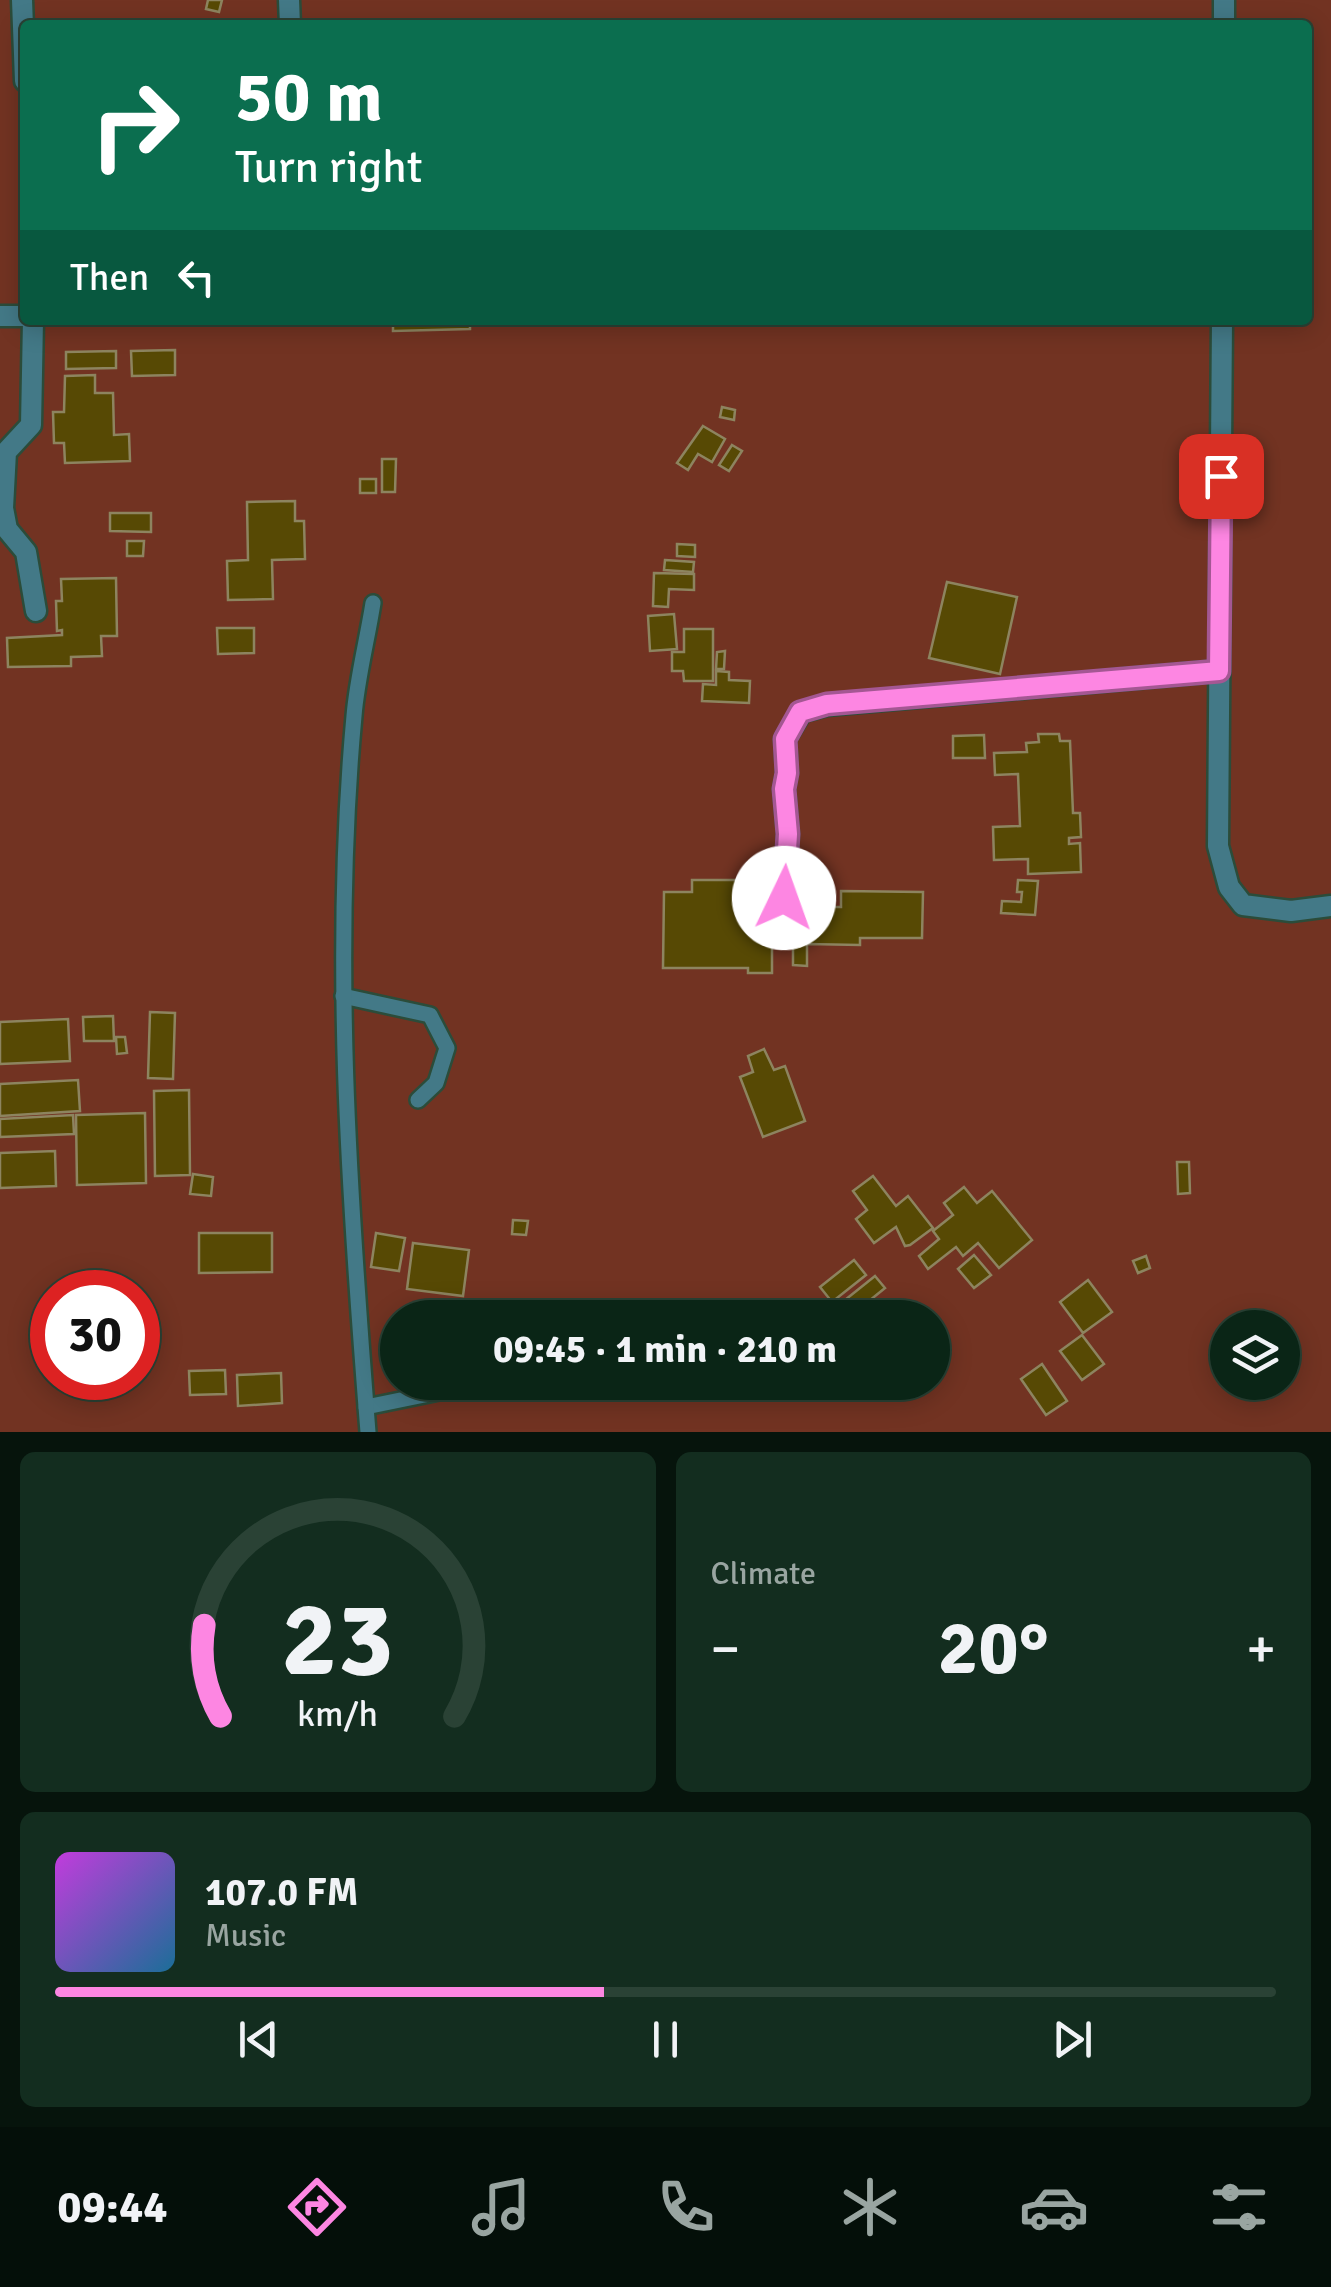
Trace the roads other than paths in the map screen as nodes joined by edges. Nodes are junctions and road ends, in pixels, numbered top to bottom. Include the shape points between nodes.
1 (34, 325) edge
2 (1222, 325) edge
3 (373, 604) dead end
4 (36, 611) dead end
5 (1219, 671) junction
6 (784, 898) dead end
7 (1331, 906) edge
8 (343, 996) junction
9 (418, 1100) dead end
10 (396, 1400) edge
11 (366, 1406) junction
12 (368, 1432) edge

1 - 4 street via 31,425 6,452 3,508 7,528 26,552
2 - 5 street
3 - 8 lane via 354,714
5 - 6 street via 827,704 800,712 785,739
5 - 7 street via 1218,846 1229,887 1243,906 1292,912
8 - 9 lane via 430,1016 447,1048 436,1082
8 - 11 lane
10 - 11 lane
11 - 12 lane

